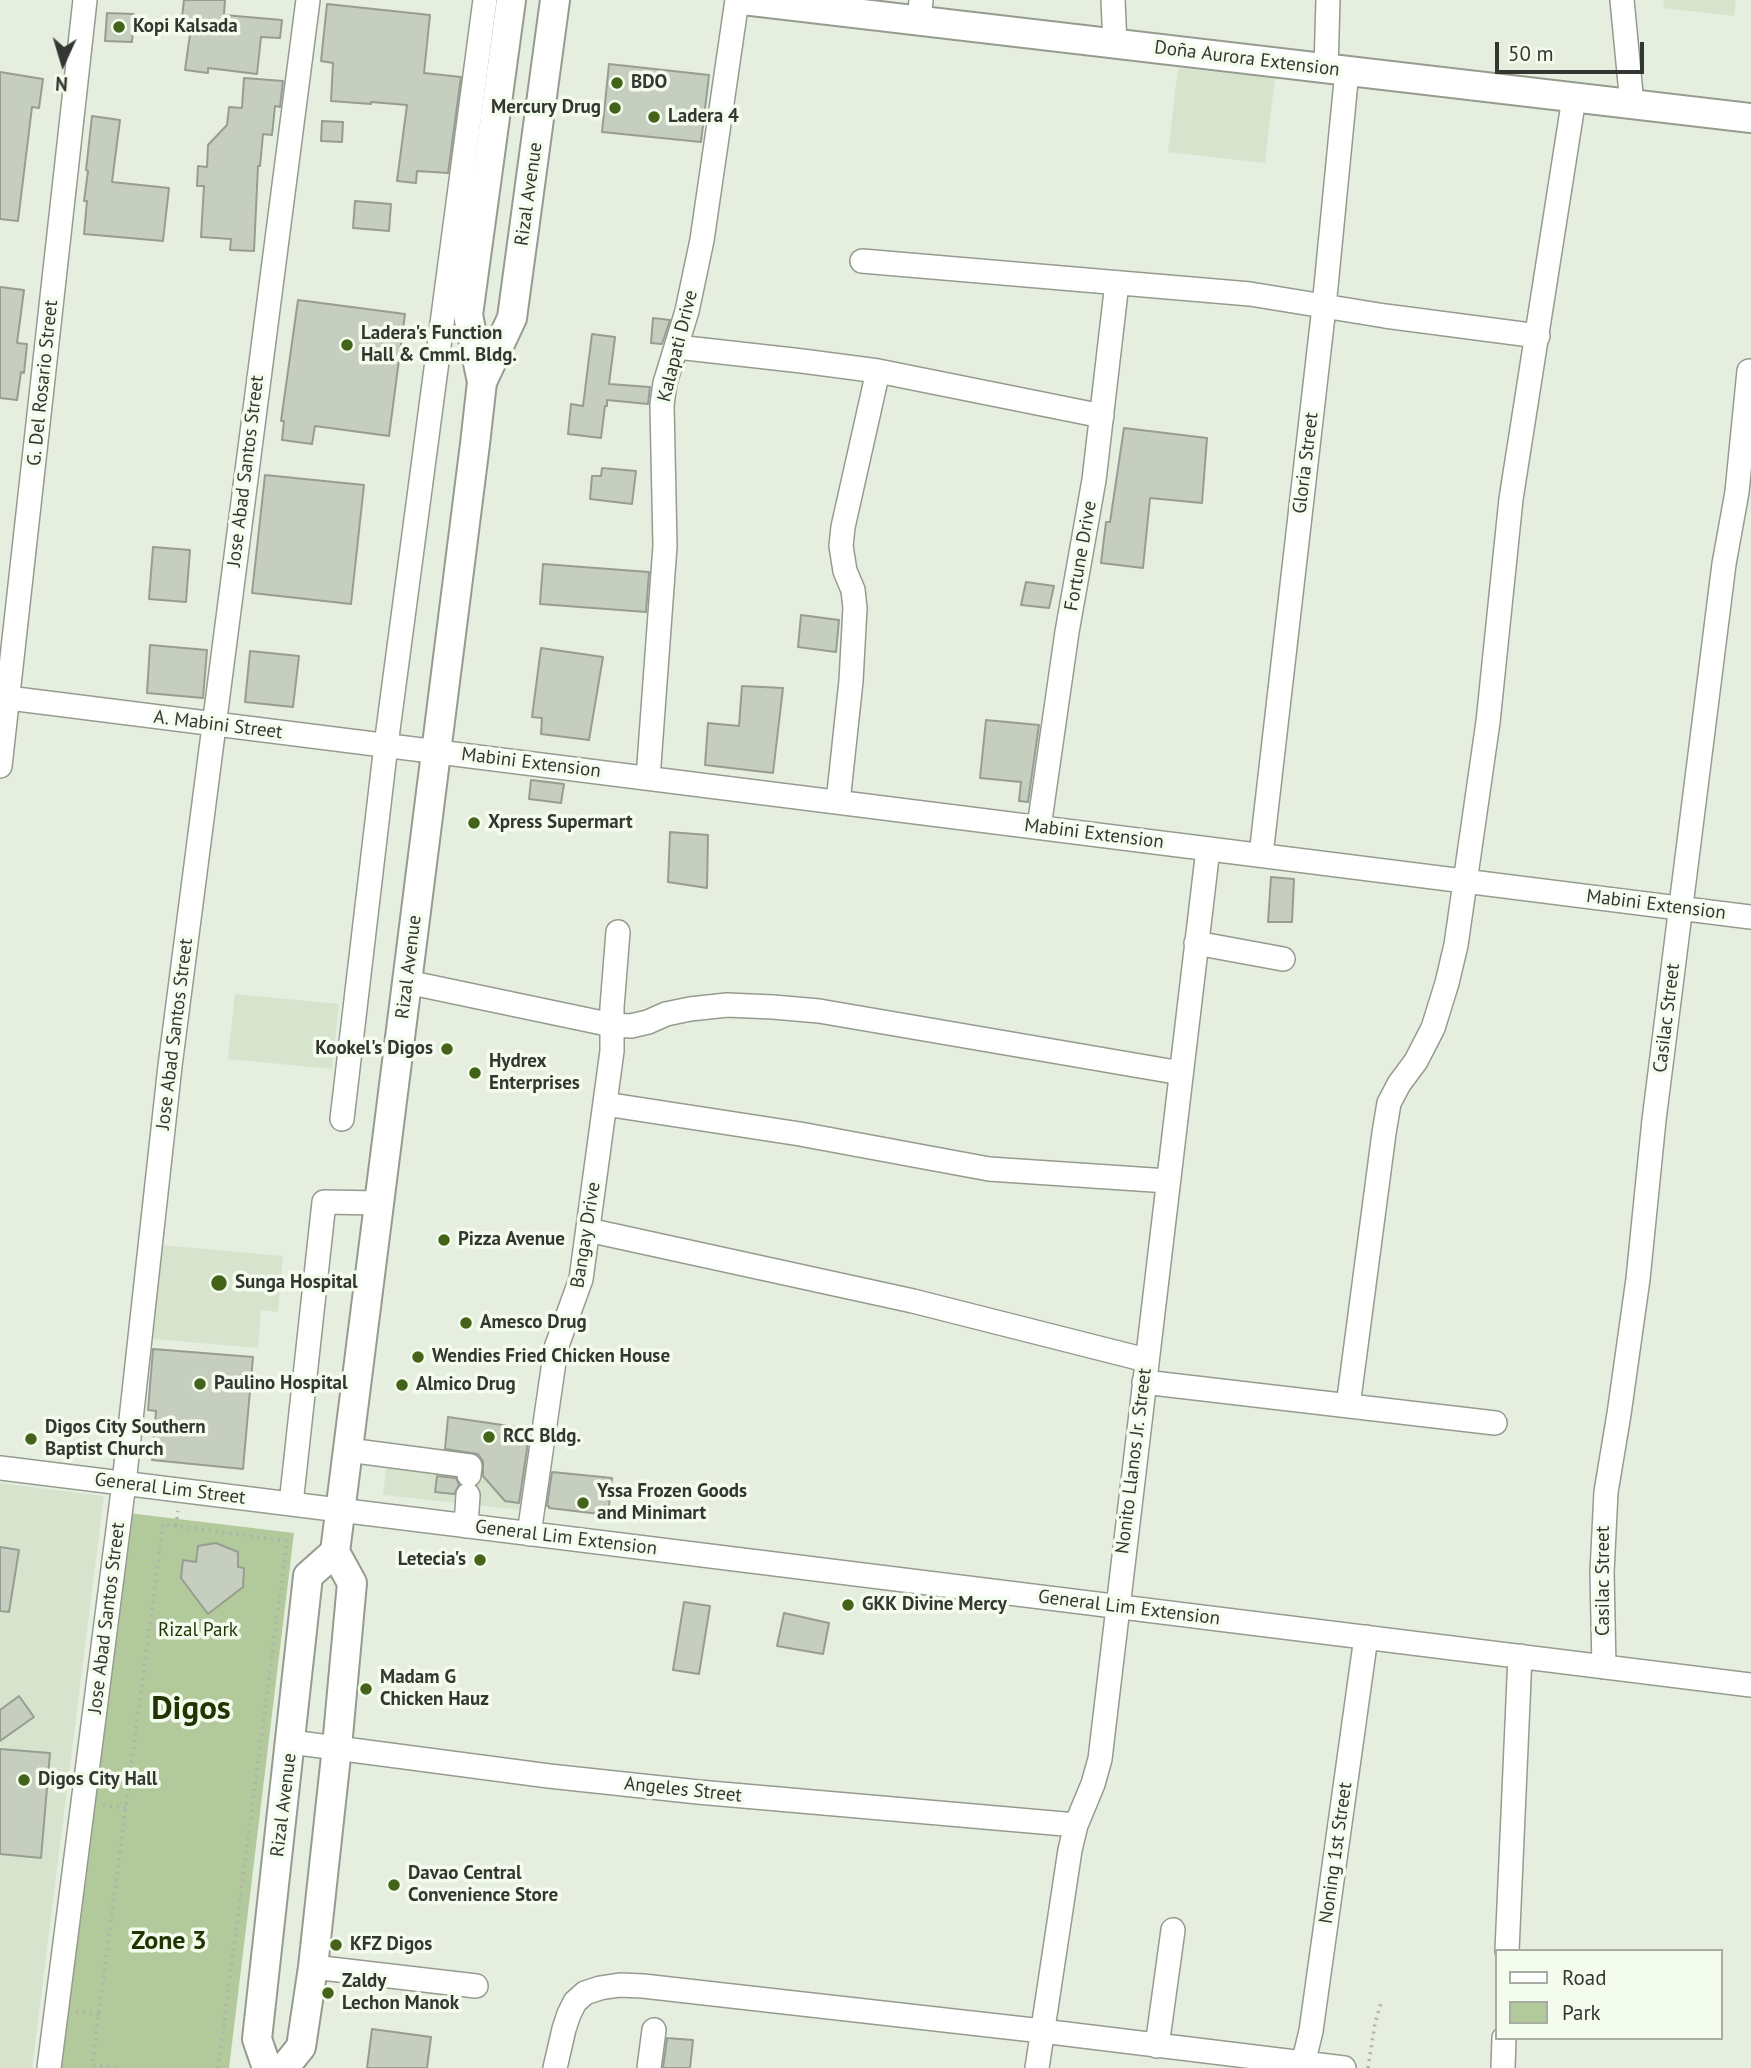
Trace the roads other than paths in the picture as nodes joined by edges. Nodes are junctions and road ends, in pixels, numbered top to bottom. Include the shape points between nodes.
1 (85, 0) edge
2 (308, 0) edge
3 (485, 0) edge
4 (511, 0) edge
5 (555, 0) edge
6 (737, 0) edge
7 (743, 0) edge
8 (1113, 0) edge
9 (1328, 0) edge
10 (1622, 0) edge
11 (920, 10) edge
12 (1115, 44) junction
13 (1337, 70) junction
14 (1574, 97) junction
15 (1632, 104) junction
16 (1751, 118) edge
17 (862, 261) dead end
18 (1117, 283) junction
19 (1324, 307) junction
20 (1538, 336) junction
21 (677, 346) junction
22 (1749, 371) edge
23 (878, 372) junction
24 (482, 382) junction
25 (1102, 416) junction
26 (4, 698) edge
27 (213, 724) junction
28 (386, 745) junction
29 (436, 751) junction
30 (0, 766) edge
31 (648, 778) junction
32 (838, 802) junction
33 (1039, 827) junction
34 (1208, 849) junction
35 (1261, 855) junction
36 (1465, 881) junction
37 (1681, 908) junction
38 (1751, 917) edge
39 (618, 932) dead end
40 (1196, 943) junction
41 (1283, 959) dead end
42 (407, 982) junction
43 (612, 1025) junction
44 (1181, 1073) junction
45 (605, 1104) junction
46 (342, 1119) dead end
47 (1168, 1181) junction
48 (379, 1203) junction
49 (588, 1230) junction
50 (1145, 1371) junction
51 (1349, 1406) junction
52 (1495, 1423) dead end
53 (348, 1450) junction
54 (0, 1468) edge
55 (124, 1483) junction
56 (290, 1504) junction
57 (341, 1510) junction
58 (466, 1526) junction
59 (529, 1534) junction
60 (335, 1552) junction
61 (1117, 1607) junction
62 (1366, 1637) junction
63 (1520, 1656) junction
64 (1604, 1667) junction
65 (1751, 1685) edge
66 (291, 1742) junction
67 (337, 1747) junction
68 (282, 1819) junction
69 (328, 1824) junction
70 (1076, 1825) junction
71 (1173, 1930) dead end
72 (1507, 1949) edge
73 (313, 1967) junction
74 (476, 1986) dead end
75 (654, 2030) dead end
76 (1042, 2031) junction
77 (1504, 2040) edge
78 (1157, 2046) junction
79 (1302, 2066) edge
80 (49, 2068) edge
81 (267, 2068) edge
82 (284, 2068) edge
83 (555, 2068) edge
84 (649, 2068) edge
85 (1037, 2068) edge
86 (1344, 2068) edge
87 (1503, 2068) edge

1 - 26 street, G. Del Rosario Street
2 - 27 street, Jose Abad Santos Street
3 - 28 street
4 - 24 main road, Rizal Avenue via 468,315
5 - 24 main road, Rizal Avenue via 512,318
6 - 21 street, Kalapati Drive via 702,240
7 - 11 main road, Doña Aurora Extension
8 - 12 street
9 - 13 street, Gloria Street
10 - 15 street
11 - 12 main road, Doña Aurora Extension
12 - 13 main road, Doña Aurora Extension
13 - 14 main road, Doña Aurora Extension
13 - 19 street, Gloria Street
14 - 15 main road, Doña Aurora Extension
14 - 20 street
15 - 16 main road, Doña Aurora Extension
17 - 18 street
18 - 19 street via 1250,294
18 - 25 street, Fortune Drive
19 - 20 street
19 - 35 street, Gloria Street
20 - 36 street via 1511,499 1490,711
21 - 23 street
21 - 31 street, Kalapati Drive via 662,405 665,546
22 - 37 street, Casilac Street
23 - 25 street
23 - 32 street via 841,546 855,608
24 - 29 main road, Rizal Avenue
25 - 33 street, Fortune Drive
26 - 27 street, A. Mabini Street
26 - 30 street, G. Del Rosario Street
27 - 28 street, A. Mabini Street
27 - 55 street, Jose Abad Santos Street
28 - 29 street, A. Mabini Street
28 - 46 street
29 - 31 street, Mabini Extension
29 - 42 main road, Rizal Avenue
31 - 32 street, Mabini Extension
32 - 33 street, Mabini Extension
33 - 34 street, Mabini Extension
34 - 35 street, Mabini Extension
34 - 40 street, Nonito Llanos Jr. Street
35 - 36 street, Mabini Extension
36 - 37 street, Mabini Extension
36 - 51 street via 1447,983 1433,1028 1389,1102
37 - 38 street, Mabini Extension
37 - 64 street, Casilac Street via 1635,1301 1606,1492
39 - 43 street, Bangay Drive
40 - 41 street
40 - 44 street, Nonito Llanos Jr. Street
42 - 43 street
42 - 48 main road, Rizal Avenue
43 - 44 street via 631,1026 690,1009 773,1007
43 - 45 street, Bangay Drive
44 - 47 street, Nonito Llanos Jr. Street
45 - 47 street via 989,1169
45 - 49 street, Bangay Drive
47 - 50 street, Nonito Llanos Jr. Street
48 - 53 main road, Rizal Avenue
48 - 56 street via 324,1202
49 - 50 street via 913,1301
49 - 59 street, Bangay Drive via 581,1279 556,1348
50 - 51 street
50 - 61 street, Nonito Llanos Jr. Street
51 - 52 street
53 - 57 main road, Rizal Avenue
53 - 58 street via 470,1466
54 - 55 street, General Lim Street
55 - 56 street, General Lim Street
55 - 80 street, Jose Abad Santos Street
56 - 57 street, General Lim Street
57 - 58 street, General Lim Extension
57 - 60 main road, Rizal Avenue
58 - 59 street, General Lim Extension
59 - 61 street, General Lim Extension
60 - 66 main road, Rizal Avenue via 308,1576
60 - 67 main road via 352,1583
61 - 62 street, General Lim Extension
61 - 70 street, Nonito Llanos Jr. Street via 1100,1759
62 - 63 street, General Lim Extension
62 - 79 street, Noning 1st Street via 1313,2022
63 - 64 street, General Lim Extension
63 - 72 street
64 - 65 street, General Lim Extension
66 - 67 street, Angeles Street
66 - 68 main road, Rizal Avenue
67 - 69 main road
67 - 70 street, Angeles Street via 671,1789
68 - 69 main road
68 - 81 main road, Rizal Avenue via 257,2039
69 - 73 main road
70 - 76 street, Nonito Llanos Jr. Street
71 - 78 street
73 - 74 street
73 - 82 main road via 301,2047
75 - 84 street
76 - 78 street
76 - 83 street via 620,1985 585,1993 575,2003
76 - 85 street, Nonito Llanos Jr. Street
77 - 87 street
78 - 79 street
79 - 86 street

